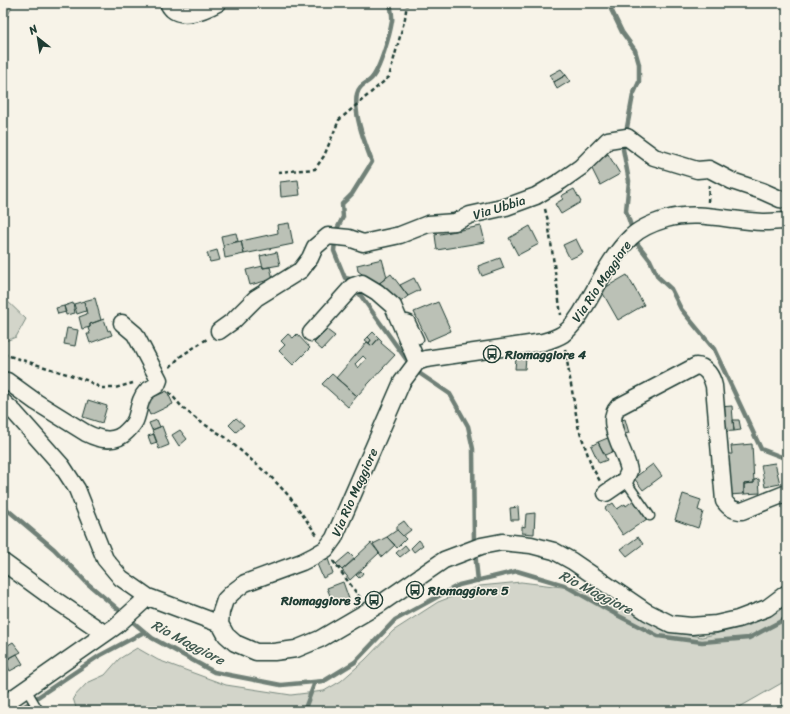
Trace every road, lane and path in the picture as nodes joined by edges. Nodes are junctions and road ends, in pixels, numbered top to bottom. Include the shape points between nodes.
1 (168, 3) edge
2 (218, 3) edge
3 (407, 3) edge
4 (709, 169) junction
5 (278, 172) dead end
6 (540, 193) junction
7 (787, 200) edge
8 (708, 217) junction
9 (787, 221) edge
10 (122, 323) dead end
11 (400, 323) junction
12 (219, 331) joint
13 (311, 333) dead end
14 (562, 334) junction
15 (419, 339) dead end
16 (3, 354) edge
17 (418, 362) junction
18 (3, 380) edge
19 (159, 380) junction
20 (3, 402) edge
21 (626, 480) junction
22 (608, 492) joint
23 (787, 493) edge
24 (650, 516) dead end
25 (326, 549) junction
26 (3, 562) edge
27 (787, 593) edge
28 (144, 600) junction
29 (369, 610) junction
30 (220, 624) junction
31 (110, 629) junction
32 (26, 689) junction
33 (3, 705) edge
34 (39, 711) edge

1 - 2 street via 175,11 194,13
3 - 5 path via 389,77 339,120 324,156 315,169
4 - 6 street, Via Ubbia via 697,170 654,157 627,137 608,140 581,167
4 - 7 street, Via Ubbia via 732,181
4 - 8 path
6 - 12 street, Via Ubbia via 506,207 470,215 455,222 428,224 393,237 363,243 328,236 316,247 301,270 256,298
6 - 14 path via 548,221 561,308
8 - 9 street, Via Rio Maggiore via 762,222
8 - 14 street, Via Rio Maggiore via 680,216 627,230 619,250 580,316
10 - 19 street via 134,334
11 - 13 street via 393,306 362,283 353,286
11 - 15 lane via 410,320
11 - 17 street
12 - 19 path via 181,356
14 - 17 street, Via Rio Maggiore via 543,342
14 - 22 path via 578,426 595,474
16 - 19 path via 86,380 101,388 115,388 147,379
17 - 25 street, Via Rio Maggiore via 402,382 334,538
18 - 19 street via 86,433 112,440 124,434 134,422 143,397
19 - 25 path via 182,407 225,437 272,478 298,508
20 - 28 street via 62,466 77,489 105,559
21 - 22 street
21 - 23 street via 629,468 615,431 612,417 615,410 673,377 700,366 712,379 714,386 724,501 736,511 742,511
21 - 24 lane
25 - 29 path
25 - 30 street, Via Rio Maggiore via 302,562 245,583 224,600
26 - 31 street via 51,597
27 - 29 street via 767,608 738,619 691,626 671,624 554,551 502,542 481,546 444,560
28 - 30 street
28 - 31 street
29 - 30 street via 320,639 296,649 274,652 256,652 235,643 226,635
31 - 32 street
32 - 33 street
32 - 34 lane

